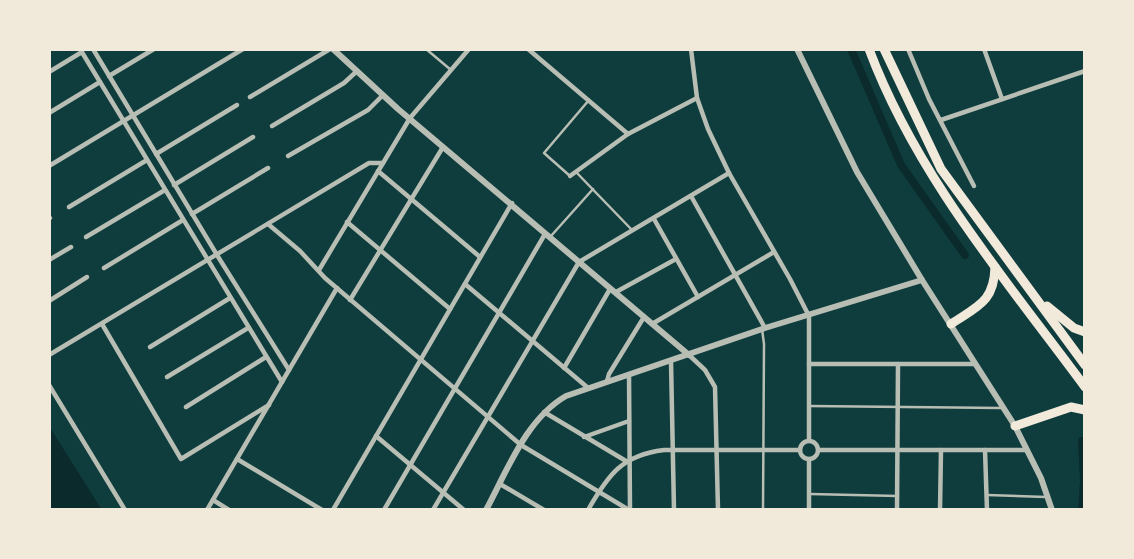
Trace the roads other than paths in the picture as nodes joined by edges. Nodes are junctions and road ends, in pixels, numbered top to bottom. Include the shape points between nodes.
1 (93, 49) edge
2 (154, 49) edge
3 (243, 49) edge
4 (331, 49) edge
5 (426, 49) edge
6 (469, 49) edge
7 (528, 49) edge
8 (691, 49) edge
9 (797, 49) edge
10 (869, 49) edge
11 (884, 49) edge
12 (908, 49) edge
13 (984, 49) edge
14 (81, 50) edge
15 (451, 70) junction
16 (357, 71) junction
17 (1085, 71) edge
18 (49, 72) edge
19 (109, 76) junction
20 (100, 82) junction
21 (383, 95) junction
22 (250, 97) dead end
23 (697, 98) junction
24 (1002, 99) junction
25 (589, 100) junction
26 (237, 105) dead end
27 (49, 113) edge
28 (133, 115) junction
29 (410, 118) junction
30 (941, 120) junction
31 (123, 121) junction
32 (272, 126) dead end
33 (628, 134) junction
34 (253, 137) dead end
35 (443, 147) junction
36 (156, 154) junction
37 (288, 156) dead end
38 (147, 160) junction
39 (383, 163) junction
40 (49, 166) edge
41 (268, 168) dead end
42 (378, 171) junction
43 (576, 172) junction
44 (729, 173) junction
45 (570, 176) joint
46 (174, 185) junction
47 (974, 186) dead end
48 (593, 189) junction
49 (165, 190) junction
50 (691, 196) junction
51 (411, 199) junction
52 (512, 203) junction
53 (69, 207) dead end
54 (192, 214) junction
55 (654, 219) junction
56 (183, 220) junction
57 (347, 222) junction
58 (268, 224) junction
59 (633, 231) junction
60 (548, 236) junction
61 (86, 237) dead end
62 (71, 247) dead end
63 (381, 249) junction
64 (774, 252) junction
65 (216, 255) junction
66 (480, 257) junction
67 (676, 259) junction
68 (49, 260) edge
69 (207, 261) junction
70 (579, 262) junction
71 (995, 267) junction
72 (104, 268) dead end
73 (318, 270) junction
74 (734, 275) junction
75 (87, 277) dead end
76 (922, 280) junction
77 (465, 284) junction
78 (337, 288) junction
79 (613, 291) junction
80 (698, 297) junction
81 (230, 298) junction
82 (1038, 298) junction
83 (351, 300) junction
84 (49, 301) edge
85 (450, 309) junction
86 (500, 312) junction
87 (809, 316) junction
88 (644, 317) junction
89 (102, 324) junction
90 (652, 324) junction
91 (951, 324) junction
92 (248, 328) junction
93 (764, 329) junction
94 (1085, 332) edge
95 (532, 341) junction
96 (150, 347) dead end
97 (49, 355) edge
98 (689, 355) junction
99 (266, 357) junction
100 (421, 359) junction
101 (671, 360) junction
102 (809, 364) junction
103 (898, 364) junction
104 (976, 364) junction
105 (1085, 365) edge
106 (564, 368) junction
107 (289, 370) junction
108 (628, 374) junction
109 (167, 377) dead end
110 (607, 381) junction
111 (282, 382) junction
112 (49, 385) edge
113 (587, 387) junction
114 (1085, 387) edge
115 (455, 389) junction
116 (268, 405) junction
117 (809, 406) junction
118 (187, 407) dead end
119 (898, 407) junction
120 (1004, 408) junction
121 (1085, 410) edge
122 (544, 412) junction
123 (488, 416) junction
124 (629, 421) junction
125 (1016, 426) junction
126 (376, 436) junction
127 (584, 437) junction
128 (809, 440) junction
129 (521, 445) junction
130 (672, 450) junction
131 (716, 450) junction
132 (763, 450) junction
133 (800, 450) junction
134 (819, 450) junction
135 (898, 450) junction
136 (941, 450) junction
137 (985, 450) junction
138 (1027, 450) junction
139 (237, 459) junction
140 (628, 460) junction
141 (809, 460) junction
142 (410, 465) junction
143 (500, 484) junction
144 (443, 492) junction
145 (598, 492) junction
146 (809, 494) junction
147 (986, 495) junction
148 (898, 496) junction
149 (1049, 497) junction
150 (213, 500) junction
151 (125, 510) edge
152 (207, 510) edge
153 (229, 510) edge
154 (322, 510) edge
155 (333, 510) edge
156 (384, 510) edge
157 (433, 510) edge
158 (464, 510) edge
159 (486, 510) edge
160 (544, 510) edge
161 (588, 510) edge
162 (630, 510) edge
163 (674, 510) edge
164 (718, 510) edge
165 (763, 510) edge
166 (809, 510) edge
167 (897, 510) edge
168 (940, 510) edge
169 (987, 510) edge
170 (1052, 510) edge

1 - 19 street
2 - 19 street
3 - 28 street
4 - 16 street
4 - 22 street
5 - 15 lane
6 - 15 street
7 - 25 street
8 - 23 street
9 - 76 street via 857,172
10 - 71 highway via 926,166
11 - 82 highway via 938,164
12 - 30 street
13 - 24 street
14 - 18 street
14 - 20 street
15 - 29 street
16 - 21 street
16 - 32 street
17 - 24 street
19 - 28 street
20 - 27 street
20 - 31 street
21 - 29 street
21 - 37 street via 368,110
23 - 33 street
23 - 44 street
24 - 30 street
25 - 33 street
25 - 45 lane via 544,153
26 - 36 street
28 - 31 street
28 - 36 street
29 - 35 street
29 - 39 street
30 - 47 street
31 - 38 street
31 - 40 street
33 - 43 street
34 - 46 street
35 - 51 street
35 - 52 street
36 - 46 street
38 - 49 street
38 - 53 street
39 - 42 street
39 - 58 street via 369,163
41 - 54 street
42 - 51 street
42 - 57 street
43 - 45 street
43 - 48 lane
44 - 50 street
44 - 64 street
46 - 54 street
48 - 59 lane
48 - 60 lane
49 - 56 street
49 - 61 street
50 - 55 street
50 - 74 street
51 - 63 street
51 - 66 street
52 - 60 street
52 - 66 street
54 - 65 street
55 - 59 street
55 - 67 street
56 - 69 street
56 - 72 street
57 - 63 street
57 - 73 street
58 - 65 street
58 - 73 street
59 - 70 street
60 - 70 street
60 - 86 street
62 - 68 street
63 - 83 street
63 - 85 street
64 - 74 street
64 - 87 street
65 - 69 street
65 - 107 street
66 - 77 street
67 - 79 street
67 - 80 street
69 - 81 street
69 - 89 street
70 - 79 street
70 - 95 street
71 - 91 highway via 990,295
71 - 114 highway
73 - 78 street
74 - 80 street
74 - 93 street
75 - 84 street
76 - 87 street
76 - 91 street
77 - 85 street
77 - 86 street
78 - 83 street
78 - 107 street
79 - 88 street
79 - 106 street
80 - 90 street
81 - 92 street
81 - 96 street
82 - 94 highway
82 - 105 highway
83 - 100 street
85 - 100 street
86 - 95 street
86 - 115 street
87 - 93 street
87 - 102 street
88 - 90 street
88 - 110 street
89 - 97 street
89 - 116 street via 181,459
90 - 98 street
91 - 104 street
92 - 99 street
92 - 109 street
93 - 98 street
93 - 132 lane
95 - 106 street
95 - 123 street
98 - 101 street
98 - 131 street via 715,387
99 - 111 street
99 - 118 street
100 - 115 street
100 - 126 street
101 - 108 street
101 - 130 street
102 - 103 street
102 - 117 street
103 - 104 street
103 - 119 street
104 - 120 street
106 - 113 street
107 - 111 street
108 - 110 street
108 - 124 street
110 - 113 street
111 - 116 street
112 - 151 street
113 - 122 street
115 - 123 street
115 - 142 street
116 - 139 street
117 - 119 lane
117 - 128 street
119 - 120 lane
119 - 135 street
120 - 125 street
121 - 125 highway via 1072,407
122 - 127 street
122 - 129 street
123 - 129 street
123 - 144 street
124 - 127 street
124 - 140 street
125 - 138 street
126 - 142 street
126 - 155 street
127 - 140 street
128 - 133 street
128 - 134 street
129 - 143 street
129 - 145 street
130 - 131 street
130 - 140 street
130 - 163 street
131 - 132 street
131 - 164 street
132 - 133 street
132 - 165 lane
133 - 141 street
134 - 135 street
134 - 141 street
135 - 136 street
135 - 148 street
136 - 137 street
136 - 168 street
137 - 138 street
137 - 147 street
138 - 149 street
139 - 150 street
139 - 154 street
140 - 145 street
140 - 162 street
141 - 146 street
142 - 144 street
142 - 156 street
143 - 159 street
143 - 160 street
144 - 157 street
144 - 158 street
145 - 161 street
145 - 162 street
146 - 148 lane
146 - 166 street
147 - 149 lane
147 - 169 street
148 - 167 street
149 - 170 street
150 - 152 street
150 - 153 street

